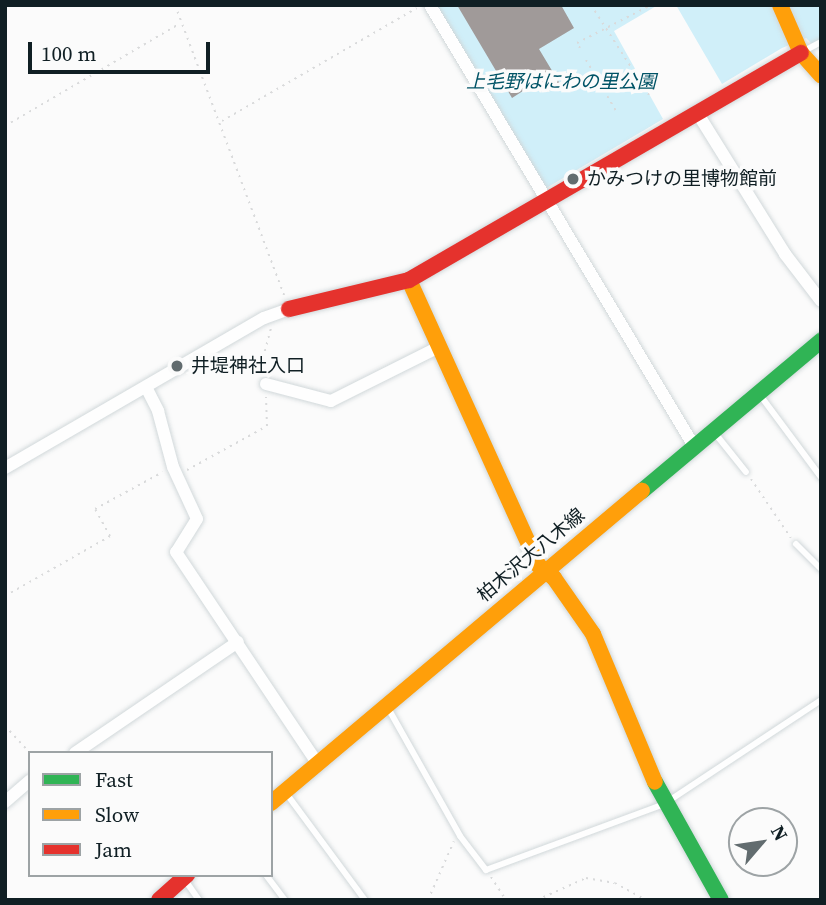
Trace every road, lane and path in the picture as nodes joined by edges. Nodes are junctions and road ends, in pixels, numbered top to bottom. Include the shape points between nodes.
1 (175, 5) edge
2 (422, 5) edge
3 (430, 5) edge
4 (591, 5) edge
5 (652, 5) edge
6 (780, 5) edge
7 (181, 23) junction
8 (608, 26) junction
9 (821, 43) edge
10 (580, 48) dead end
11 (801, 53) junction
12 (586, 60) dead end
13 (821, 75) edge
14 (649, 95) dead end
15 (616, 111) dead end
16 (698, 114) junction
17 (221, 121) junction
18 (5, 127) edge
19 (544, 202) junction
20 (409, 280) junction
21 (821, 301) edge
22 (282, 312) junction
23 (821, 341) edge
24 (439, 346) junction
25 (266, 384) junction
26 (146, 387) junction
27 (760, 395) junction
28 (714, 432) junction
29 (695, 447) junction
30 (5, 468) edge
31 (175, 471) junction
32 (746, 472) joint
33 (821, 477) edge
34 (796, 544) joint
35 (821, 569) edge
36 (545, 570) junction
37 (5, 596) edge
38 (238, 642) junction
39 (821, 700) edge
40 (386, 704) junction
41 (5, 726) edge
42 (78, 751) edge
43 (28, 752) edge
44 (317, 763) junction
45 (28, 782) edge
46 (284, 792) junction
47 (273, 801) edge
48 (5, 802) edge
49 (664, 804) junction
50 (460, 836) junction
51 (486, 870) junction
52 (186, 877) edge
53 (268, 877) edge
54 (159, 900) edge
55 (199, 900) edge
56 (285, 900) edge
57 (365, 900) edge
58 (428, 900) edge
59 (506, 900) edge
60 (537, 900) edge
61 (646, 900) edge
62 (720, 900) edge

1 - 7 path
2 - 17 path
3 - 19 street
4 - 8 path
5 - 8 path
6 - 11 street
7 - 17 path
7 - 18 path
8 - 10 path via 577,43
8 - 14 path
9 - 11 lane
11 - 13 street
11 - 16 street
12 - 15 path
16 - 19 street
16 - 21 street via 785,254
17 - 22 path
19 - 20 street
19 - 29 street
20 - 22 street
20 - 24 street
22 - 25 path via 263,358
22 - 26 street
23 - 27 street, 柏木沢大八木線
24 - 25 street via 331,401
24 - 36 street via 525,538
25 - 31 path via 267,426
26 - 30 street
26 - 31 street via 158,411
27 - 28 street, 柏木沢大八木線
27 - 33 lane
28 - 29 street, 柏木沢大八木線
28 - 32 lane
29 - 36 street, 柏木沢大八木線
31 - 37 path via 95,509 110,536
31 - 38 street via 197,519 176,552
32 - 34 path
34 - 35 lane
36 - 40 street, 柏木沢大八木線
36 - 49 street via 593,634 608,663
38 - 42 street
38 - 44 street
39 - 49 lane
40 - 44 street, 柏木沢大八木線
40 - 50 lane
41 - 43 path
44 - 46 street, 柏木沢大八木線
45 - 48 street
46 - 47 street, 柏木沢大八木線
46 - 57 lane
49 - 51 lane
49 - 62 street
50 - 51 lane
50 - 58 path via 453,842
51 - 59 path
52 - 54 street
52 - 55 lane
53 - 56 lane
60 - 61 path via 586,878 615,883

